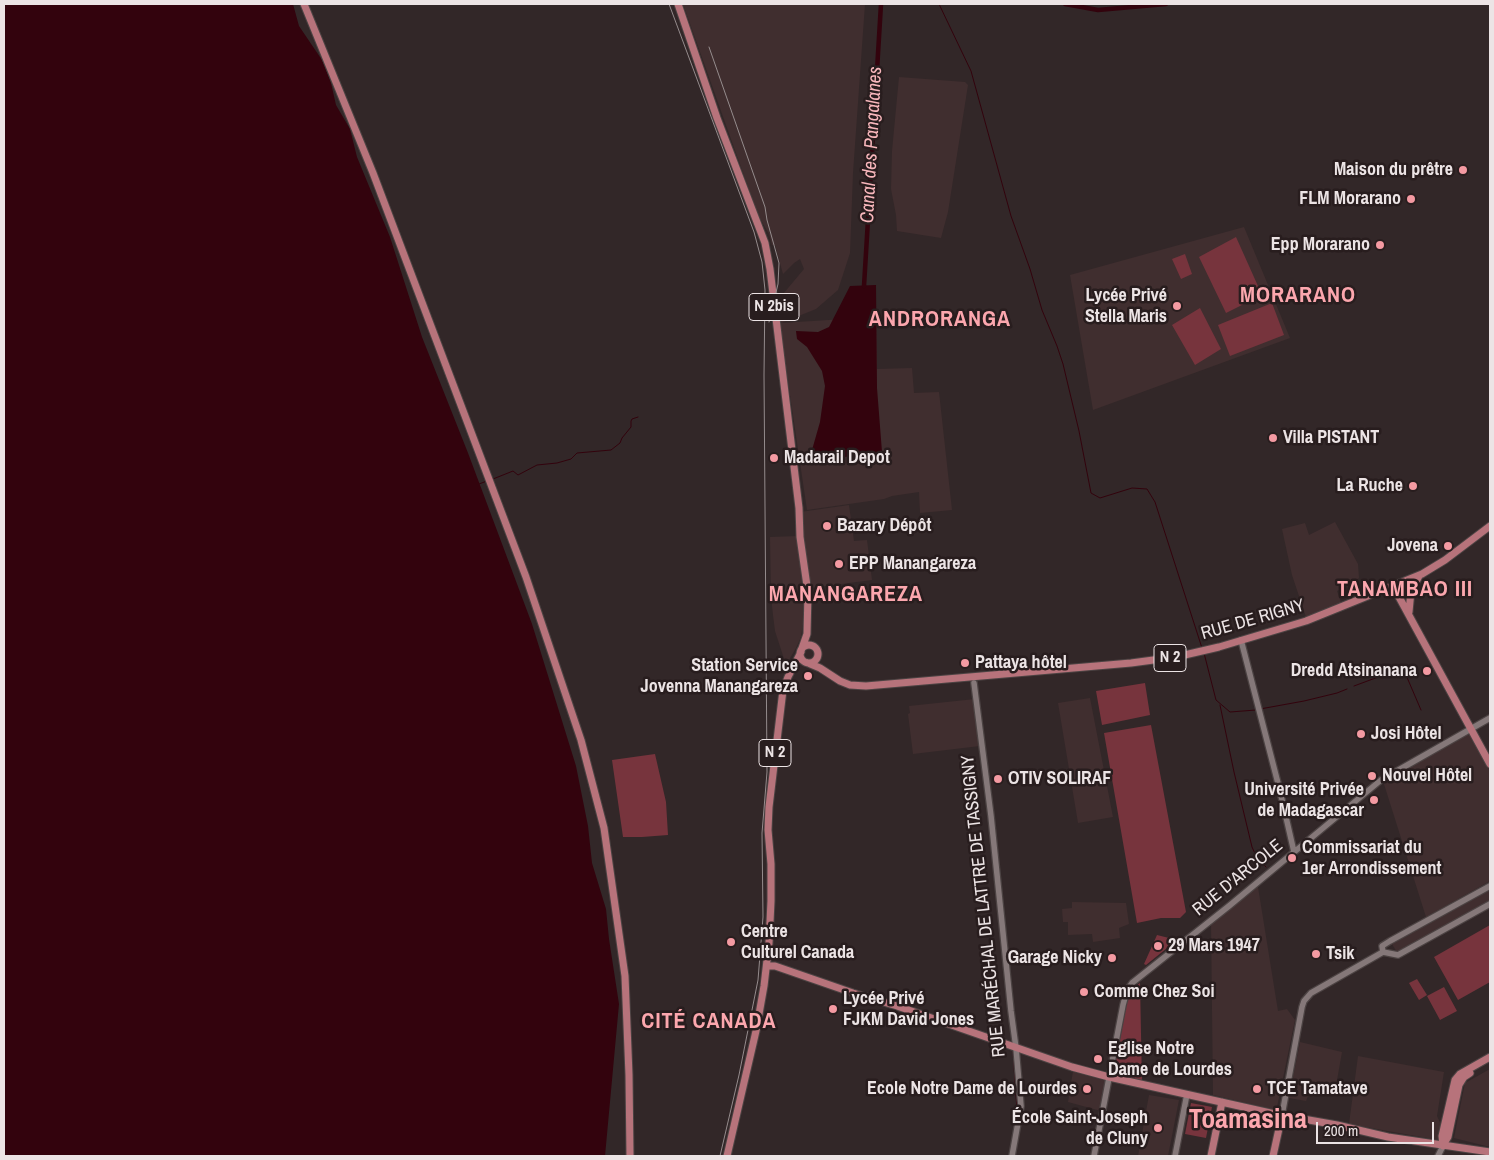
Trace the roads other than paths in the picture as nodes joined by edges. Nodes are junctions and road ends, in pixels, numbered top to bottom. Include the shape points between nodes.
1 (304, 4) edge
2 (678, 4) edge
3 (1490, 526) edge
4 (1420, 575) junction
5 (1393, 586) junction
6 (1409, 615) junction
7 (808, 625) junction
8 (1241, 640) junction
9 (801, 651) junction
10 (817, 651) junction
11 (808, 663) junction
12 (826, 671) junction
13 (788, 677) junction
14 (974, 682) dead end
15 (1490, 718) edge
16 (1471, 728) junction
17 (1490, 764) edge
18 (1294, 852) junction
19 (1490, 886) edge
20 (1490, 904) edge
21 (1383, 952) junction
22 (767, 966) junction
23 (1016, 1048) junction
24 (1490, 1057) edge
25 (1490, 1062) edge
26 (1108, 1077) junction
27 (1187, 1094) junction
28 (1222, 1102) junction
29 (1282, 1115) junction
30 (1443, 1146) junction
31 (1490, 1152) edge
32 (630, 1156) edge
33 (727, 1156) edge
34 (1012, 1156) edge
35 (1094, 1156) edge
36 (1175, 1156) edge
37 (1211, 1156) edge
38 (1273, 1156) edge
39 (1440, 1156) edge

1 - 32 main road via 373,173 526,577 581,740 604,828 625,976
2 - 7 main road, N 2bis via 767,252 808,593
3 - 4 main road, RUE DE RIGNY / N 2 via 1446,560
4 - 5 main road, RUE DE RIGNY / N 2
4 - 6 main road via 1411,590
5 - 6 main road
5 - 8 main road, RUE DE RIGNY / N 2 via 1306,621
6 - 16 main road
7 - 9 main road
7 - 10 main road
8 - 12 main road, RUE DE RIGNY / N 2 via 1145,662 900,684 850,685
8 - 18 street
9 - 10 main road via 808,646
9 - 11 main road via 802,659
9 - 13 main road
10 - 11 main road via 816,660
10 - 12 main road
11 - 12 main road, RUE DE RIGNY / N 2
11 - 13 main road via 795,667
13 - 22 main road, N 2 via 783,690 769,807 771,901
14 - 23 street, RUE MARÉCHAL DE LATTRE DE TASSIGNY
15 - 16 street, RUE D'ARCOLE
16 - 17 main road
16 - 18 street, RUE D'ARCOLE via 1381,780
18 - 26 street, RUE D'ARCOLE via 1132,983 1125,996
19 - 21 street via 1382,946
20 - 21 street via 1398,955
21 - 29 street via 1311,993 1304,1001
22 - 23 main road via 898,1006
22 - 33 main road, N 2 via 756,1031
23 - 26 main road
23 - 34 street, RUE MARÉCHAL DE LATTRE DE TASSIGNY via 1021,1106
24 - 30 main road via 1455,1080 1442,1136
25 - 30 main road via 1460,1082 1448,1137
26 - 27 main road
26 - 35 street, RUE D'ARCOLE
27 - 28 main road
27 - 36 street
28 - 29 main road
28 - 37 main road
29 - 30 main road
29 - 38 main road
30 - 31 main road
30 - 39 street

